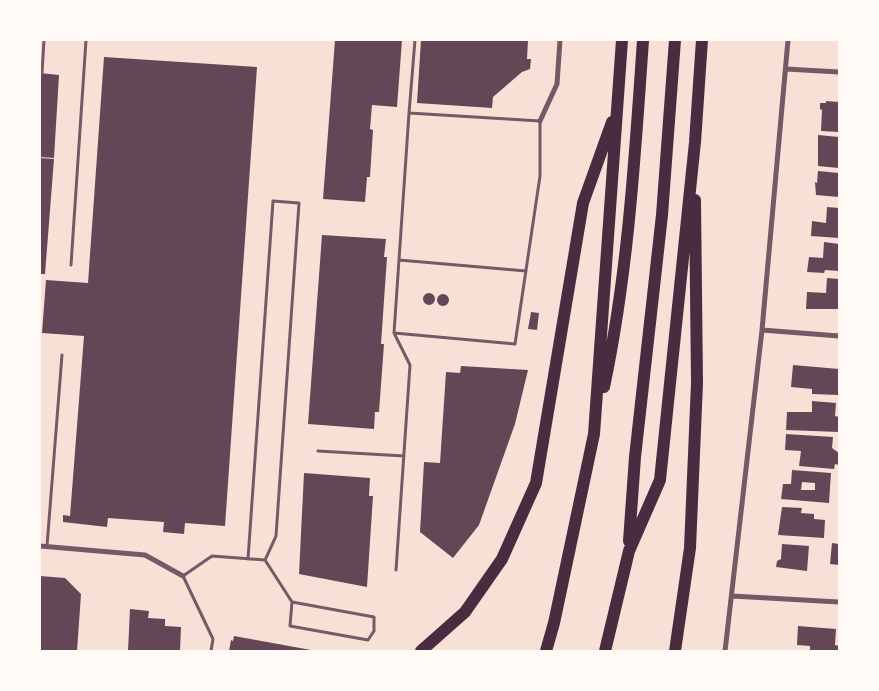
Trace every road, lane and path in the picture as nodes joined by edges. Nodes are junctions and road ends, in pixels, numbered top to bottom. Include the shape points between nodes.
1 (44, 40) edge
2 (86, 40) edge
3 (415, 40) edge
4 (560, 40) edge
5 (622, 40) edge
6 (643, 40) edge
7 (675, 40) edge
8 (702, 40) edge
9 (788, 40) edge
10 (786, 69) junction
11 (839, 72) edge
12 (42, 73) dead end
13 (617, 108) junction
14 (409, 113) junction
15 (540, 121) junction
16 (694, 142) junction
17 (399, 260) junction
18 (71, 265) dead end
19 (526, 271) junction
20 (762, 330) junction
21 (394, 333) junction
22 (839, 336) edge
23 (62, 355) dead end
24 (594, 434) junction
25 (318, 451) dead end
26 (404, 456) junction
27 (40, 546) edge
28 (47, 547) junction
29 (629, 551) junction
30 (248, 559) junction
31 (265, 560) junction
32 (396, 570) dead end
33 (183, 576) junction
34 (732, 596) junction
35 (292, 602) junction
36 (839, 602) edge
37 (211, 651) edge
38 (421, 651) edge
39 (546, 651) edge
40 (605, 651) edge
41 (675, 651) edge
42 (725, 651) edge

1 - 12 lane
2 - 18 lane
3 - 14 lane
4 - 15 street via 557,84
5 - 13 highway
6 - 24 highway via 616,327
7 - 29 highway via 662,215 635,456
8 - 16 highway
9 - 10 street
10 - 11 street
10 - 20 street
13 - 24 highway
13 - 38 highway via 583,203 536,482 502,559 465,612
14 - 15 lane
14 - 17 lane
15 - 19 lane via 540,176
16 - 29 highway via 660,480
16 - 41 highway via 696,402 690,548
17 - 19 lane
17 - 21 lane
19 - 21 lane via 515,344
20 - 22 street
20 - 34 street
21 - 26 lane via 410,365
23 - 28 lane
24 - 39 highway
25 - 26 lane
26 - 32 lane
27 - 28 street
28 - 33 street via 145,555
29 - 40 highway
30 - 31 lane
30 - 31 lane via 273,201 299,202 276,536
30 - 33 lane via 212,556
31 - 35 lane
33 - 37 lane via 212,639
34 - 36 street
34 - 42 street
35 - 35 lane via 290,626 368,640 374,631 374,617

